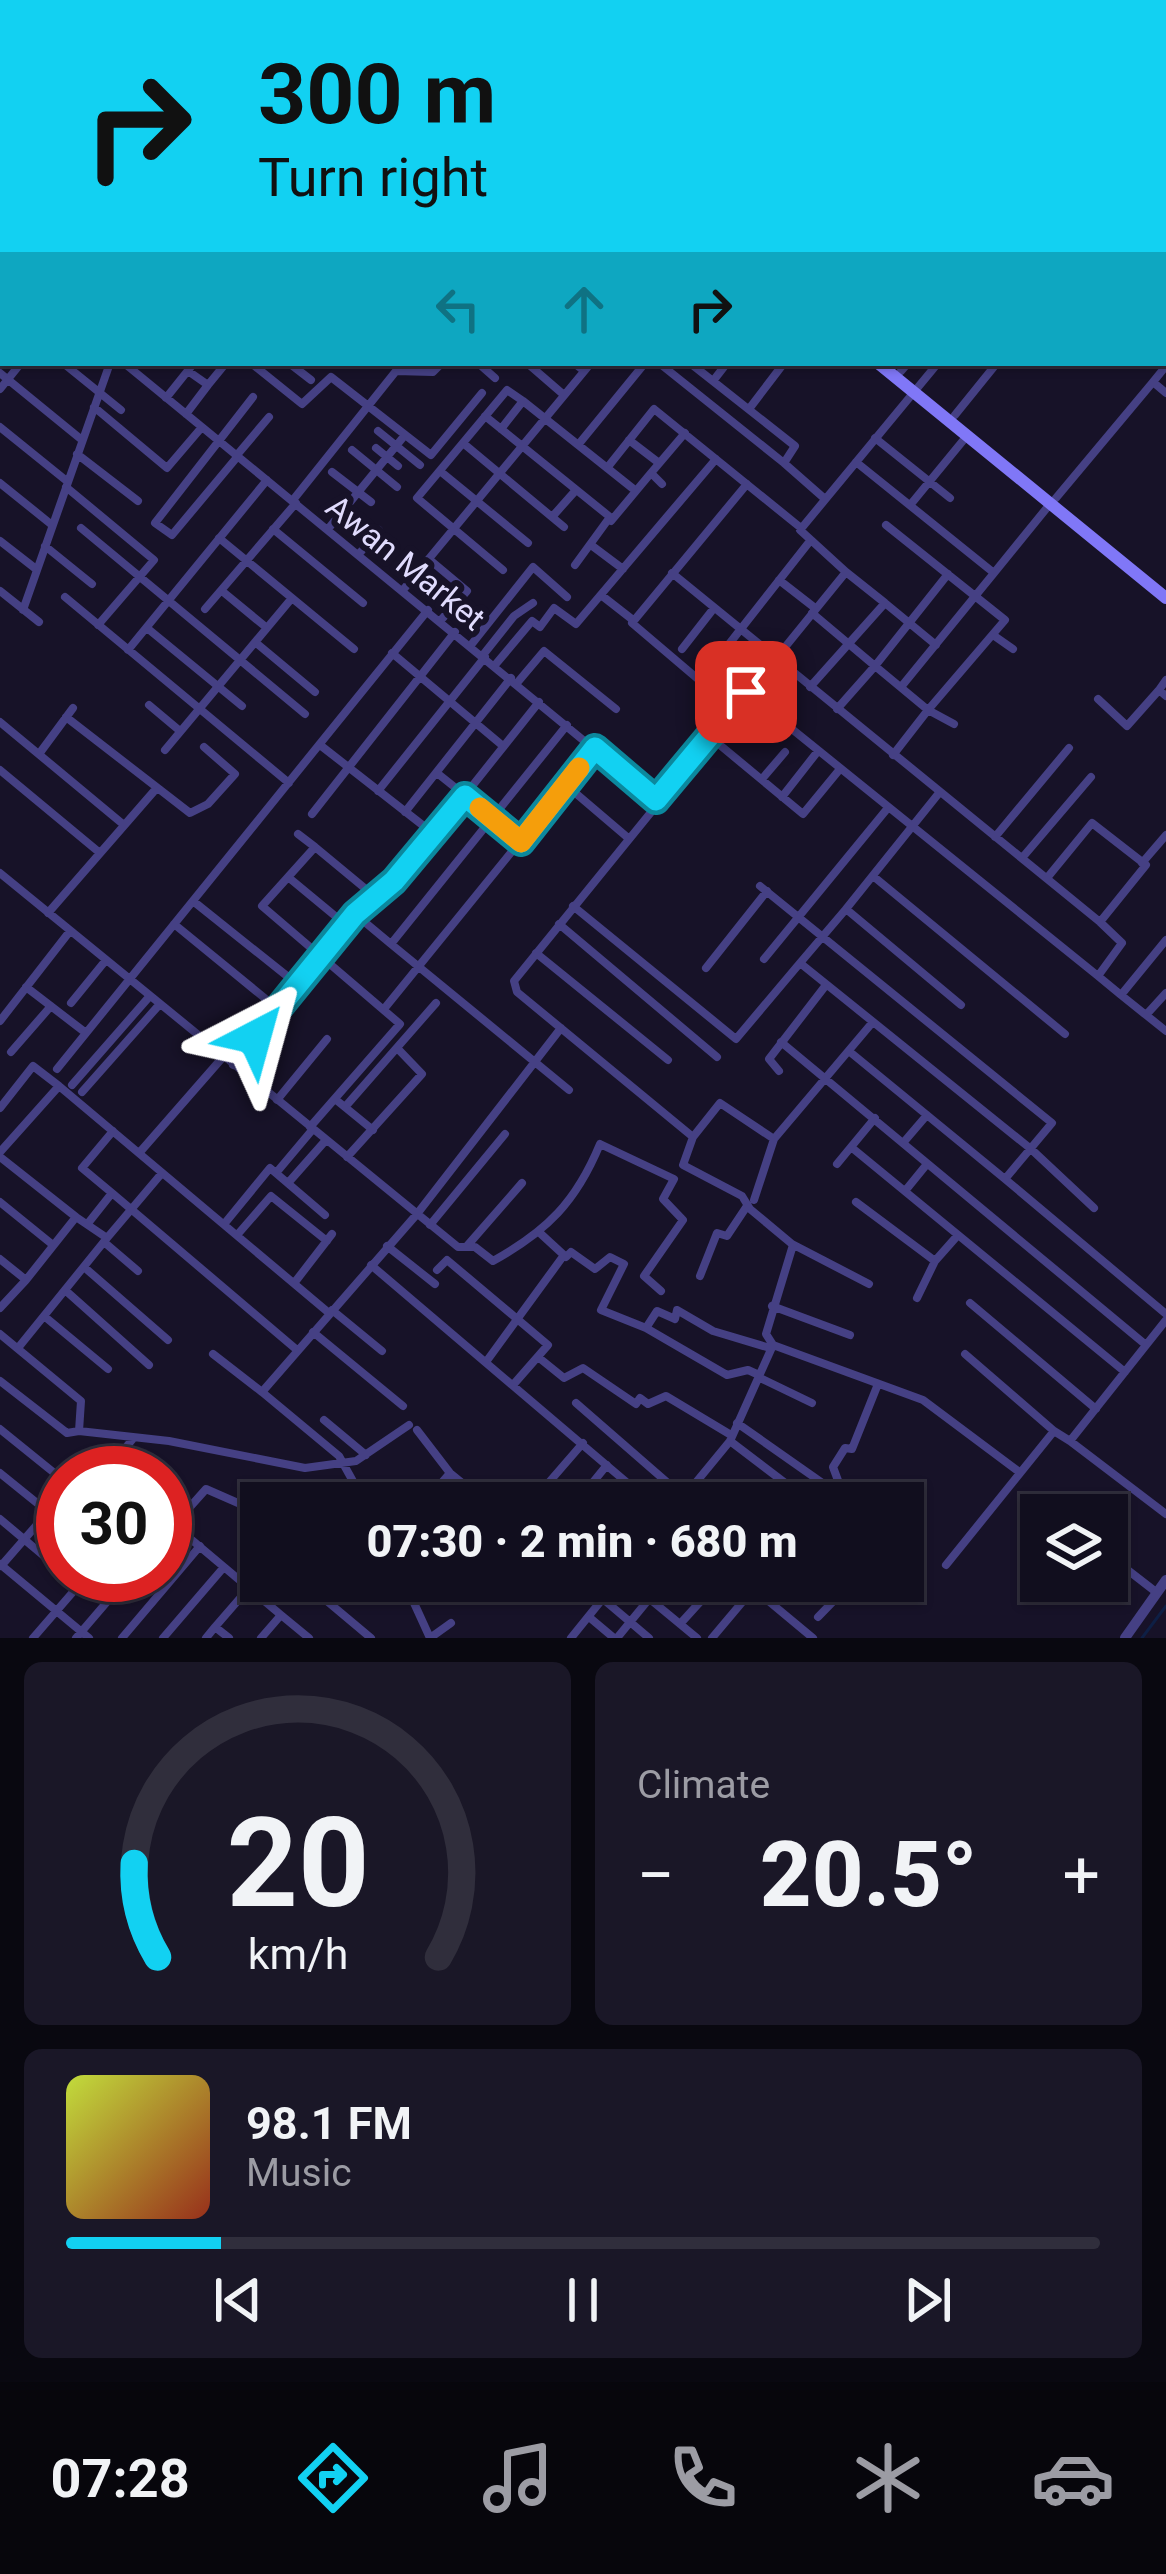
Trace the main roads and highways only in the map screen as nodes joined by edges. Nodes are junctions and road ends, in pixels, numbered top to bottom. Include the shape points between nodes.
1 (882, 366) edge
2 (900, 366) edge
3 (916, 389) junction
4 (1053, 500) junction
5 (1166, 588) edge
6 (1166, 598) edge

1 - 3 main road
2 - 3 main road
3 - 4 main road
3 - 4 main road
4 - 5 main road
4 - 6 main road

